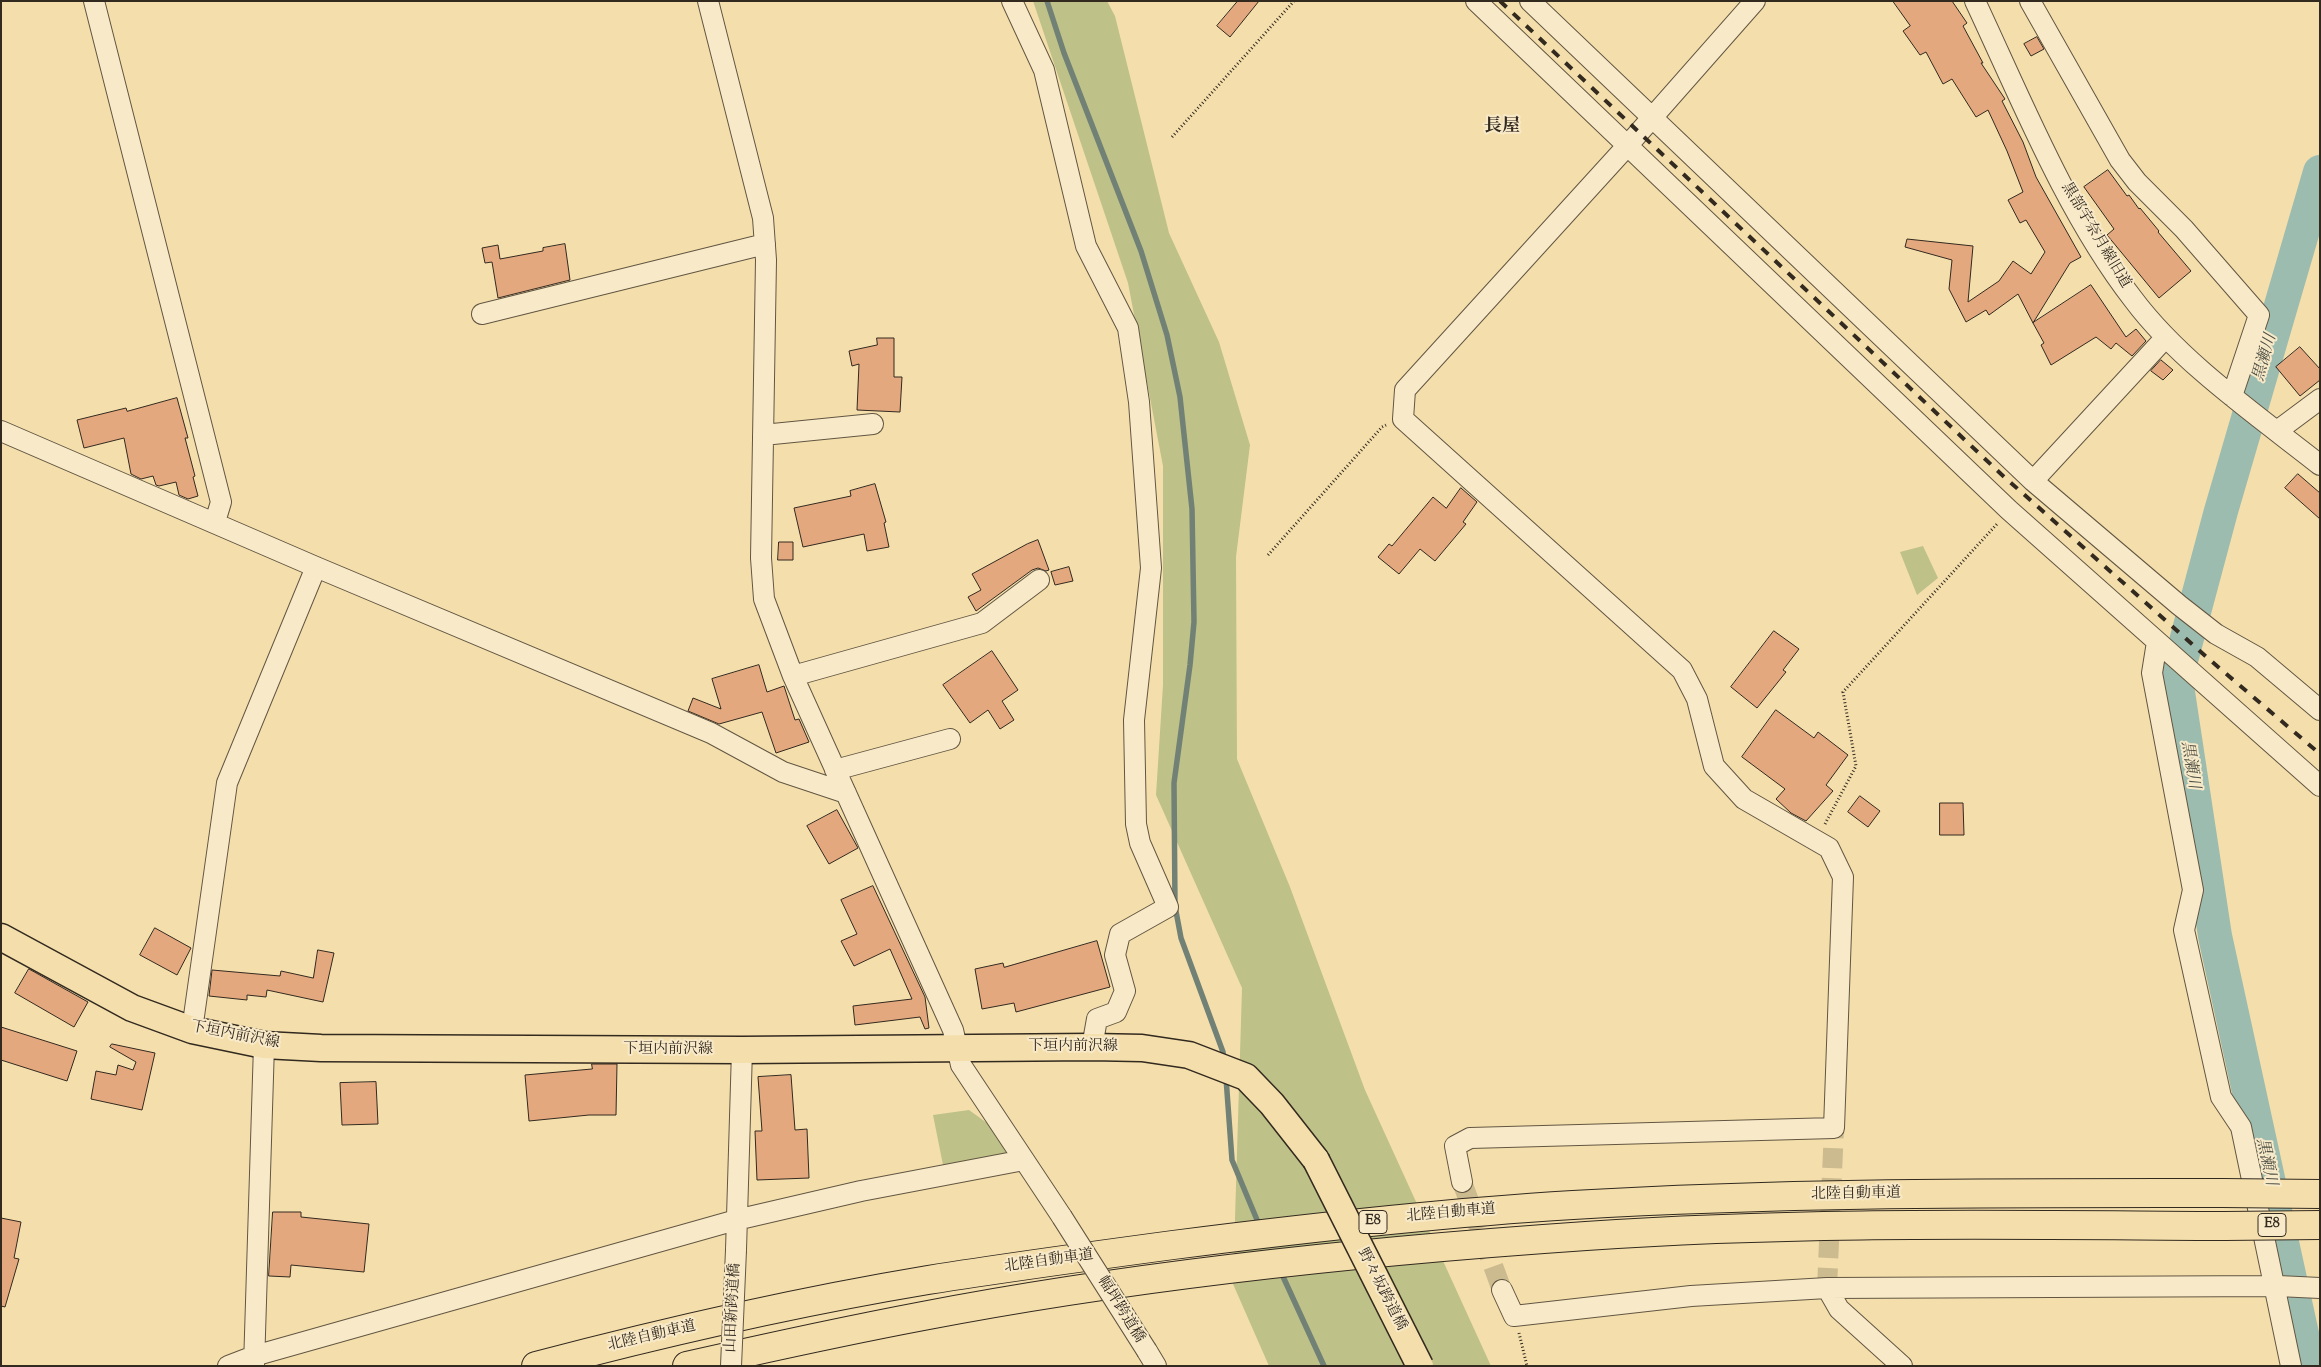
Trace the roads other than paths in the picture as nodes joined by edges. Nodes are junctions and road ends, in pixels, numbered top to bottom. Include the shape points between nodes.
1 (94, 1) edge
2 (708, 1) edge
3 (1012, 1) edge
4 (1476, 1) edge
5 (1530, 1) edge
6 (1756, 1) edge
7 (1975, 1) edge
8 (2030, 1) edge
9 (1652, 116) junction
10 (1628, 145) junction
11 (765, 244) junction
12 (482, 314) dead end
13 (2166, 337) junction
14 (2232, 396) junction
15 (2320, 399) edge
16 (873, 424) dead end
17 (1, 431) edge
18 (2277, 431) junction
19 (763, 434) junction
20 (2320, 465) edge
21 (2033, 481) junction
22 (215, 522) junction
23 (316, 567) junction
24 (1039, 580) dead end
25 (2162, 646) junction
26 (793, 676) junction
27 (2320, 710) edge
28 (950, 739) dead end
29 (835, 770) junction
30 (2320, 786) edge
31 (846, 793) junction
32 (1, 937) edge
33 (192, 1030) junction
34 (264, 1045) junction
35 (956, 1047) junction
36 (1092, 1047) junction
37 (742, 1050) junction
38 (1024, 1160) junction
39 (1316, 1160) joint
40 (1462, 1182) tunnel mouth
41 (2320, 1194) edge
42 (736, 1220) junction
43 (2320, 1225) edge
44 (2276, 1286) junction
45 (1827, 1288) junction
46 (2316, 1289) edge
47 (1502, 1290) tunnel mouth
48 (1151, 1359) edge
49 (254, 1361) edge
50 (228, 1366) edge
51 (536, 1366) edge
52 (687, 1366) edge
53 (731, 1366) edge
54 (1420, 1366) edge
55 (1902, 1366) edge
56 (2291, 1366) edge

1 - 22 street via 221,502
2 - 11 street, 幅坪跨道橋 via 763,218
3 - 36 street via 1044,70 1086,246 1128,328 1139,402 1151,568 1134,720 1136,824 1140,843 1168,907 1120,934 1115,955 1125,991 1116,1012 1098,1019
4 - 10 street
5 - 9 street
6 - 9 street
7 - 13 street, 黒部宇奈月線旧道 via 2070,198 2104,259 2133,300
8 - 14 street via 2120,160 2259,315
9 - 10 street
9 - 21 street
10 - 25 street via 2009,510
10 - 40 street via 1405,390 1403,419 1682,670 1697,699 1714,766 1744,799 1829,848 1843,877 1834,1128 1470,1138 1455,1146
11 - 12 street
11 - 19 street, 幅坪跨道橋
13 - 14 street, 黒部宇奈月線旧道
13 - 21 street
14 - 18 street, 黒部宇奈月線旧道
15 - 18 street
16 - 19 street
17 - 22 street
18 - 20 street, 黒部宇奈月線旧道
19 - 26 street, 幅坪跨道橋 via 761,558 764,598
21 - 27 street via 2179,605 2216,634 2257,657
22 - 23 street
23 - 31 street via 711,733 783,772
23 - 33 street via 227,783
24 - 26 street via 982,623
25 - 30 street
25 - 44 street via 2152,673 2193,890 2184,930 2220,1097 2241,1127
26 - 29 street, 幅坪跨道橋
28 - 29 street
29 - 31 street, 幅坪跨道橋
31 - 35 street, 幅坪跨道橋 via 953,1030
32 - 33 main road, 下垣内前沢線 via 132,1008
33 - 34 main road, 下垣内前沢線
34 - 37 main road, 下垣内前沢線
34 - 49 street
35 - 36 main road, 下垣内前沢線
35 - 37 main road, 下垣内前沢線
35 - 38 street, 幅坪跨道橋 via 961,1065
36 - 39 main road, 下垣内前沢線 via 1142,1048 1189,1055 1246,1077
37 - 42 street, 山田新跨道橋
38 - 42 street via 861,1191
38 - 48 street, 幅坪跨道橋, bridge
39 - 54 main road, 野々坂跨道橋, bridge
41 - 51 highway, 北陸自動車道 / E8, bridge via 1933,1193 1573,1205 1406,1218 1250,1235 924,1281 764,1312
42 - 49 street
42 - 53 street, 山田新跨道橋, bridge
43 - 52 highway, 北陸自動車道 / E8, bridge via 1756,1228 1422,1249 1256,1266 1079,1290 926,1315
44 - 45 street
44 - 46 street
44 - 56 street
45 - 47 street via 1691,1296 1514,1316
45 - 55 street via 1839,1309
49 - 50 street

